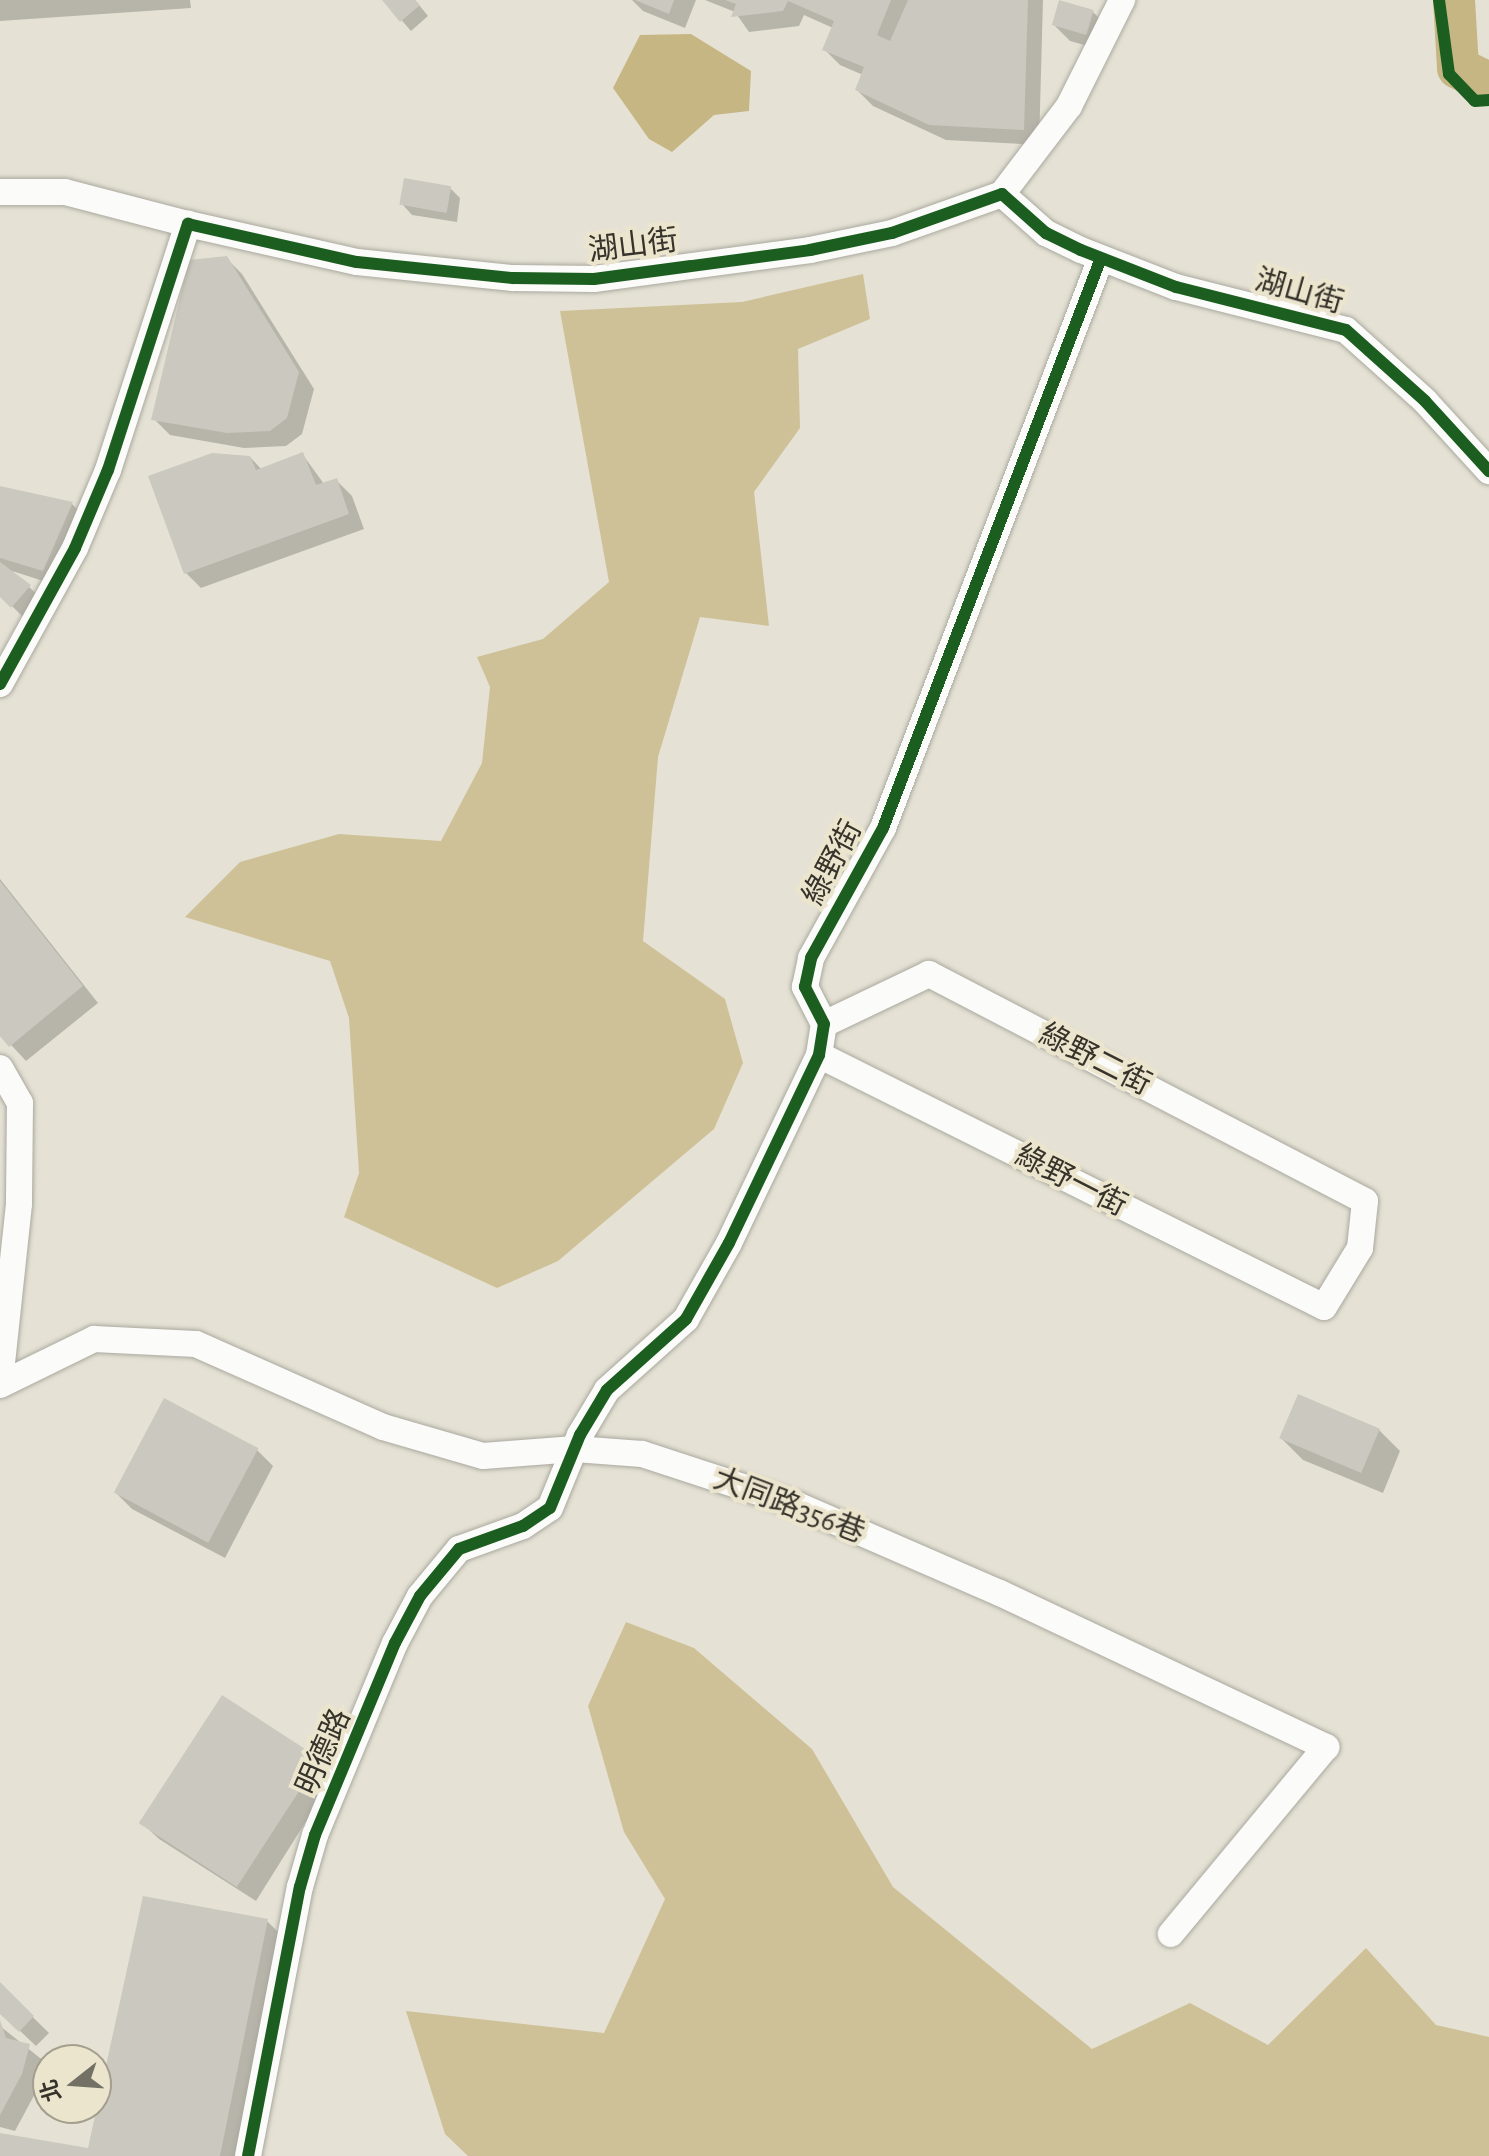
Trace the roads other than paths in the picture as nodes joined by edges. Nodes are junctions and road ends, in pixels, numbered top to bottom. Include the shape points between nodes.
1 (1122, 0) edge
2 (0, 192) edge
3 (1002, 194) junction
4 (188, 224) junction
5 (1101, 258) junction
6 (1489, 471) edge
7 (0, 684) edge
8 (824, 1024) junction
9 (819, 1055) junction
10 (0, 1068) edge
11 (1324, 1307) joint
12 (0, 1384) edge
13 (575, 1449) junction
14 (1171, 1934) dead end
15 (248, 2156) edge

1 - 3 street via 1069,106
2 - 4 street, 湖山街 via 65,192
3 - 4 street, 湖山街 via 892,233 810,250 594,279 513,278 357,262
3 - 5 street, 湖山街 via 1046,233
4 - 7 street via 108,470 75,548
5 - 6 street, 湖山街 via 1176,287 1346,330 1425,401
5 - 8 street, 綠野街 via 883,828 811,958 805,987
8 - 9 street
8 - 11 street, 綠野二街 via 929,974 1365,1201 1360,1248
9 - 11 street, 綠野一街
9 - 13 street via 729,1243 686,1319 607,1390
10 - 12 street via 20,1103 19,1204
12 - 13 street, 大同路356巷 via 94,1339 196,1344 383,1427 483,1456
13 - 14 street, 大同路356巷 via 642,1454 795,1504 1000,1593 1326,1747
13 - 15 street, 明德路 via 550,1508 523,1526 459,1549 420,1596 395,1643 315,1835 300,1887

